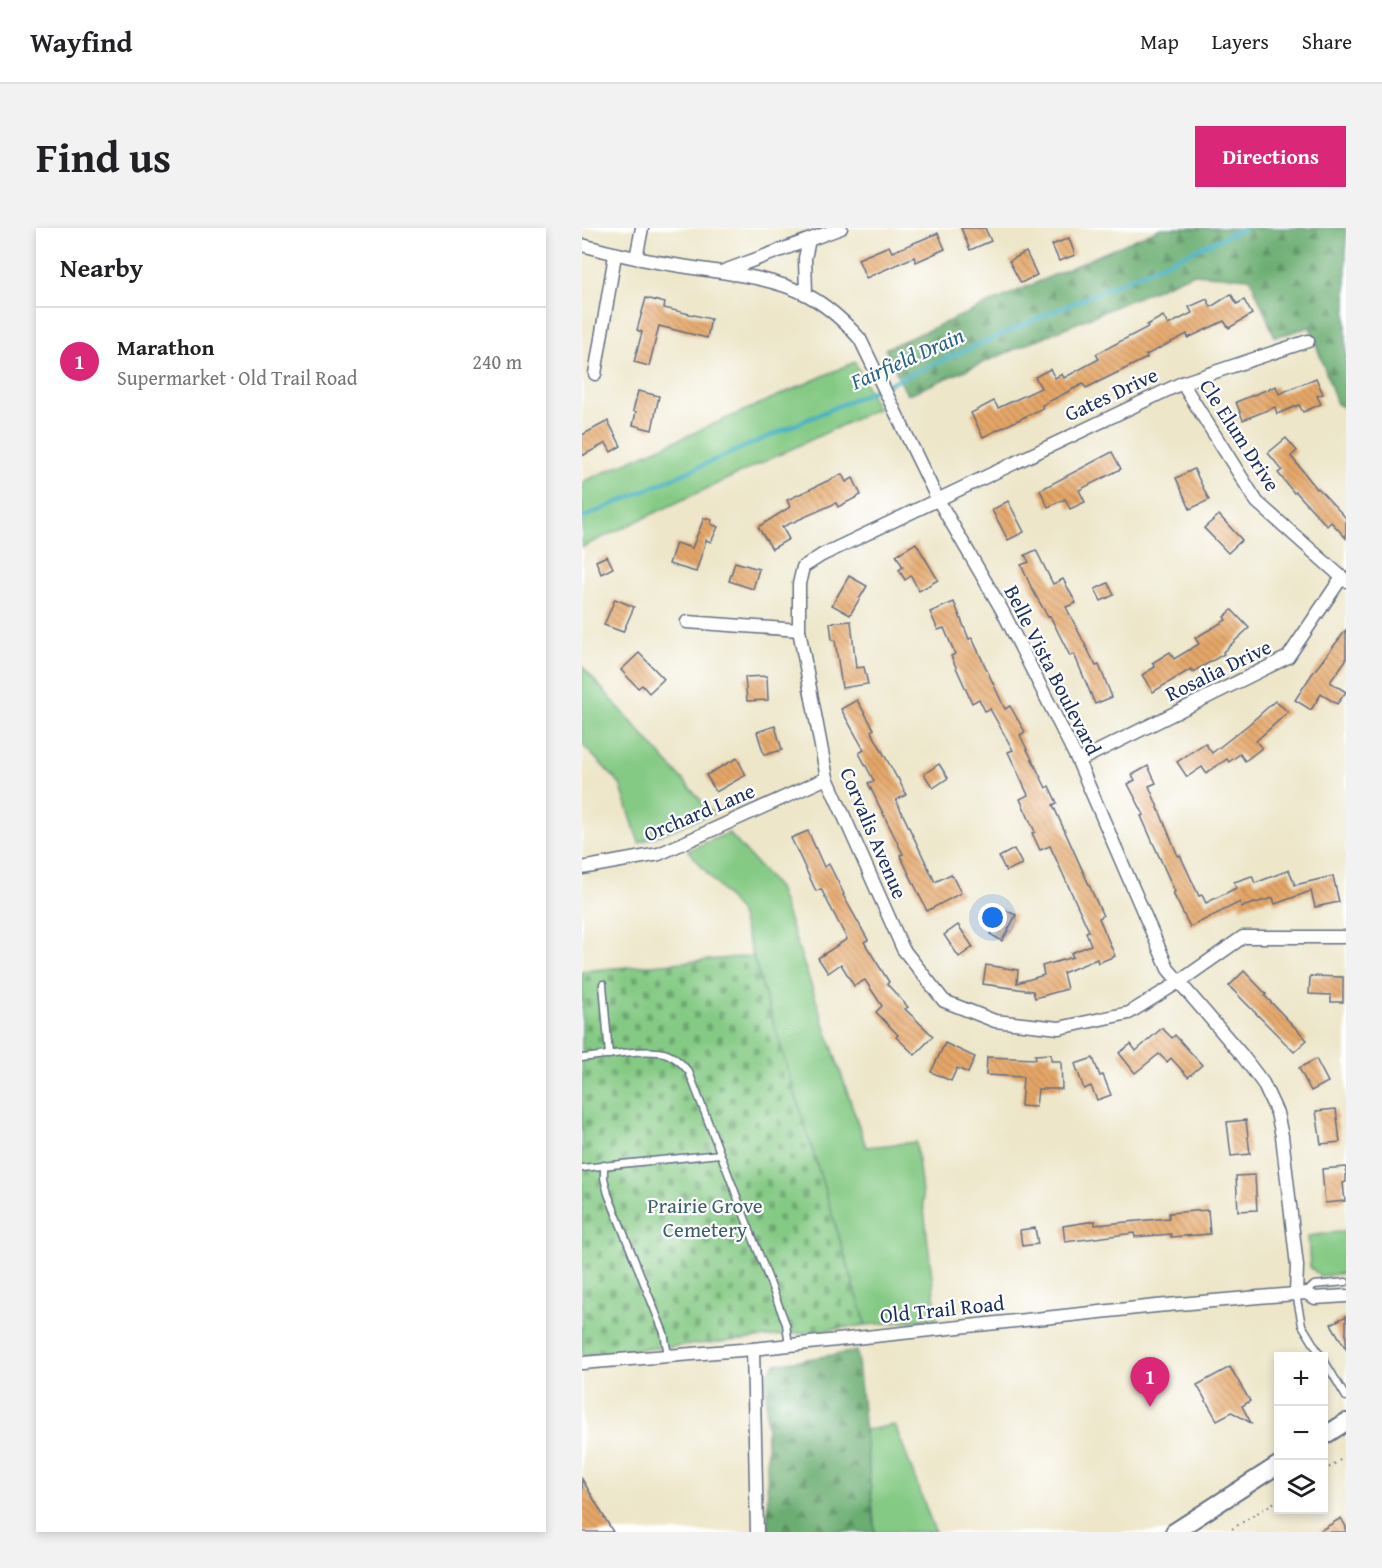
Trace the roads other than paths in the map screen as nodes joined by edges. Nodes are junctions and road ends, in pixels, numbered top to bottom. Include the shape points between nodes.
1 (642, 228) edge
2 (841, 228) edge
3 (809, 240) junction
4 (582, 245) edge
5 (615, 255) junction
6 (636, 258) junction
7 (722, 272) junction
8 (806, 294) junction
9 (1308, 341) dead end
10 (595, 374) dead end
11 (1182, 383) junction
12 (938, 498) junction
13 (1344, 579) edge
14 (687, 622) dead end
15 (799, 630) junction
16 (1078, 761) junction
17 (827, 778) junction
18 (582, 868) edge
19 (1346, 937) edge
20 (1179, 982) junction
21 (603, 984) dead end
22 (609, 1055) junction
23 (582, 1058) edge
24 (720, 1154) junction
25 (604, 1166) junction
26 (582, 1168) edge
27 (1346, 1282) edge
28 (1301, 1293) junction
29 (1346, 1296) edge
30 (789, 1345) junction
31 (753, 1349) junction
32 (1318, 1352) edge
33 (668, 1355) junction
34 (582, 1363) edge
35 (1328, 1368) edge
36 (1346, 1396) edge
37 (1346, 1422) edge
38 (1328, 1433) edge
39 (1274, 1468) edge
40 (757, 1532) edge
41 (1174, 1532) edge

1 - 6 street
2 - 3 street
3 - 7 street
3 - 8 street
4 - 5 street, Belle Vista Boulevard
5 - 6 street, Belle Vista Boulevard
5 - 10 street
6 - 7 street, Belle Vista Boulevard
7 - 8 street, Belle Vista Boulevard
8 - 12 street, Belle Vista Boulevard via 846,322 860,339
9 - 11 street, Gates Drive
11 - 12 street, Gates Drive
11 - 13 street, Cle Elum Drive via 1257,502
12 - 15 street, Corvalis Avenue via 803,567
12 - 16 street, Belle Vista Boulevard via 1002,610
13 - 16 street, Rosalia Drive via 1288,657
14 - 15 street
15 - 17 street, Corvalis Avenue
16 - 20 street, Belle Vista Boulevard via 1168,969
17 - 18 street, Orchard Lane via 659,854
17 - 20 street, Corvalis Avenue via 903,949 944,1001 995,1021 1059,1028 1129,1013
19 - 20 street, Corvalis Avenue via 1243,937
20 - 28 street, Belle Vista Boulevard via 1263,1083 1276,1113
21 - 22 lane
22 - 23 lane
22 - 24 lane via 653,1052 666,1054 682,1064 689,1072
24 - 25 lane
24 - 30 lane via 786,1324
25 - 26 lane
25 - 33 lane via 608,1194 664,1333
27 - 28 lane, Old Trail Road via 1314,1286
28 - 29 street, Old Trail Road via 1315,1298
28 - 30 street, Old Trail Road
28 - 32 lane via 1302,1325
30 - 31 street, Old Trail Road
31 - 33 street, Old Trail Road
31 - 40 street
33 - 34 street, Old Trail Road
35 - 36 lane
37 - 38 main road
39 - 41 main road

